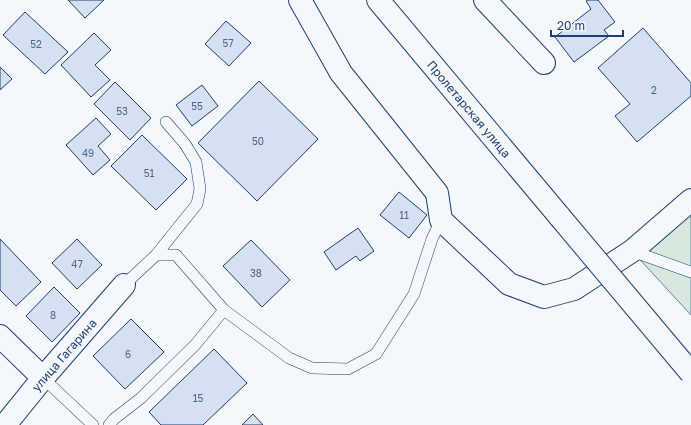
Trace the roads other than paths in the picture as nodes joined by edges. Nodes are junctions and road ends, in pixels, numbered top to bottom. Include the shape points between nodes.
1 (300, 0) edge
2 (486, 0) edge
3 (385, 4) edge
4 (544, 62) dead end
5 (166, 122) dead end
6 (691, 200) edge
7 (441, 220) junction
8 (632, 251) junction
9 (156, 255) junction
10 (691, 272) edge
11 (124, 285) joint
12 (224, 310) junction
13 (0, 336) edge
14 (691, 373) edge
15 (43, 378) junction
16 (5, 425) edge
17 (93, 425) edge
18 (109, 425) edge

1 - 7 street via 341,73 437,193
2 - 4 street
3 - 14 street, Пролетарская улица, bridge
5 - 9 lane via 196,162 200,189 196,204
6 - 8 street
7 - 8 street via 509,284 544,297 574,289
7 - 12 lane via 414,294 376,354 348,370 312,368 290,358
8 - 10 lane
9 - 11 lane
9 - 12 lane via 176,255
11 - 15 street, улица Гагарина
12 - 18 lane via 195,345 141,398
13 - 15 street
15 - 16 street, улица Гагарина
15 - 17 lane

